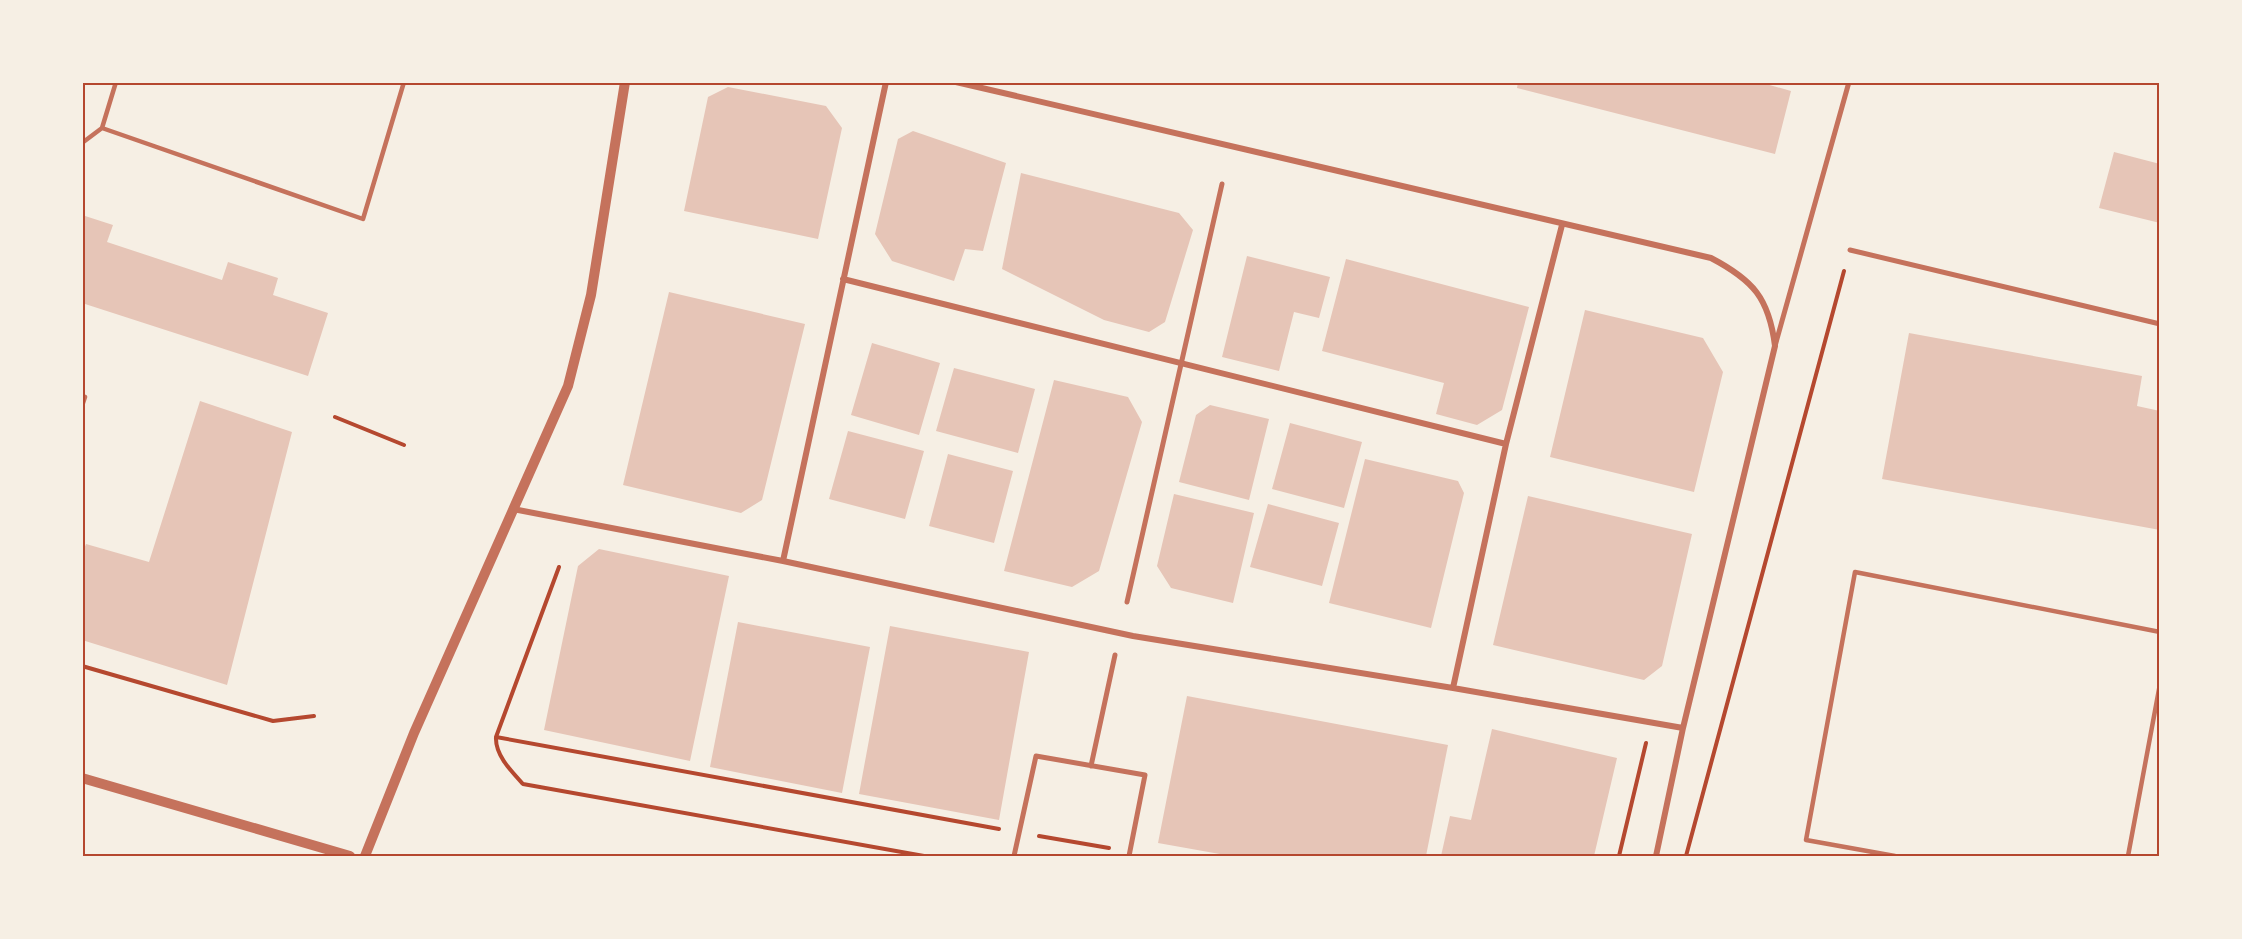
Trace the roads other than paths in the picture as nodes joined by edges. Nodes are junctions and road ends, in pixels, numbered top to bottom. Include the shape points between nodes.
1 (116, 82) edge
2 (404, 82) edge
3 (625, 82) edge
4 (886, 82) edge
5 (956, 82) edge
6 (1849, 82) edge
7 (102, 128) junction
8 (82, 143) edge
9 (1222, 184) dead end
10 (1562, 225) junction
11 (1850, 250) road end
12 (843, 279) junction
13 (2160, 324) edge
14 (1775, 346) junction
15 (1181, 363) junction
16 (82, 396) edge
17 (82, 406) edge
18 (1506, 444) junction
19 (513, 509) junction
20 (783, 561) junction
21 (1127, 602) dead end
22 (2160, 632) edge
23 (1115, 655) dead end
24 (2160, 684) edge
25 (1453, 688) junction
26 (1683, 728) junction
27 (1091, 766) junction
28 (82, 778) edge
29 (1129, 854) edge
30 (350, 856) edge
31 (365, 856) edge
32 (1014, 856) edge
33 (1656, 856) edge
34 (1895, 856) edge
35 (2127, 856) edge

1 - 7 lane
2 - 7 lane via 363,219
3 - 19 street via 591,295 568,386
4 - 12 street
5 - 10 street
6 - 14 street
7 - 8 lane
9 - 15 street
10 - 14 street via 1711,258 1739,273 1772,319
10 - 18 street
11 - 13 street
12 - 15 street
12 - 20 street
14 - 26 street
15 - 18 street
15 - 21 street
16 - 17 lane
18 - 25 street
19 - 20 street
19 - 31 street via 414,733
20 - 25 street via 1133,636
22 - 34 lane via 1855,572 1806,840
23 - 27 street
24 - 35 lane
25 - 26 street
26 - 33 street
27 - 29 street via 1145,775
27 - 32 street via 1036,756
28 - 30 street

